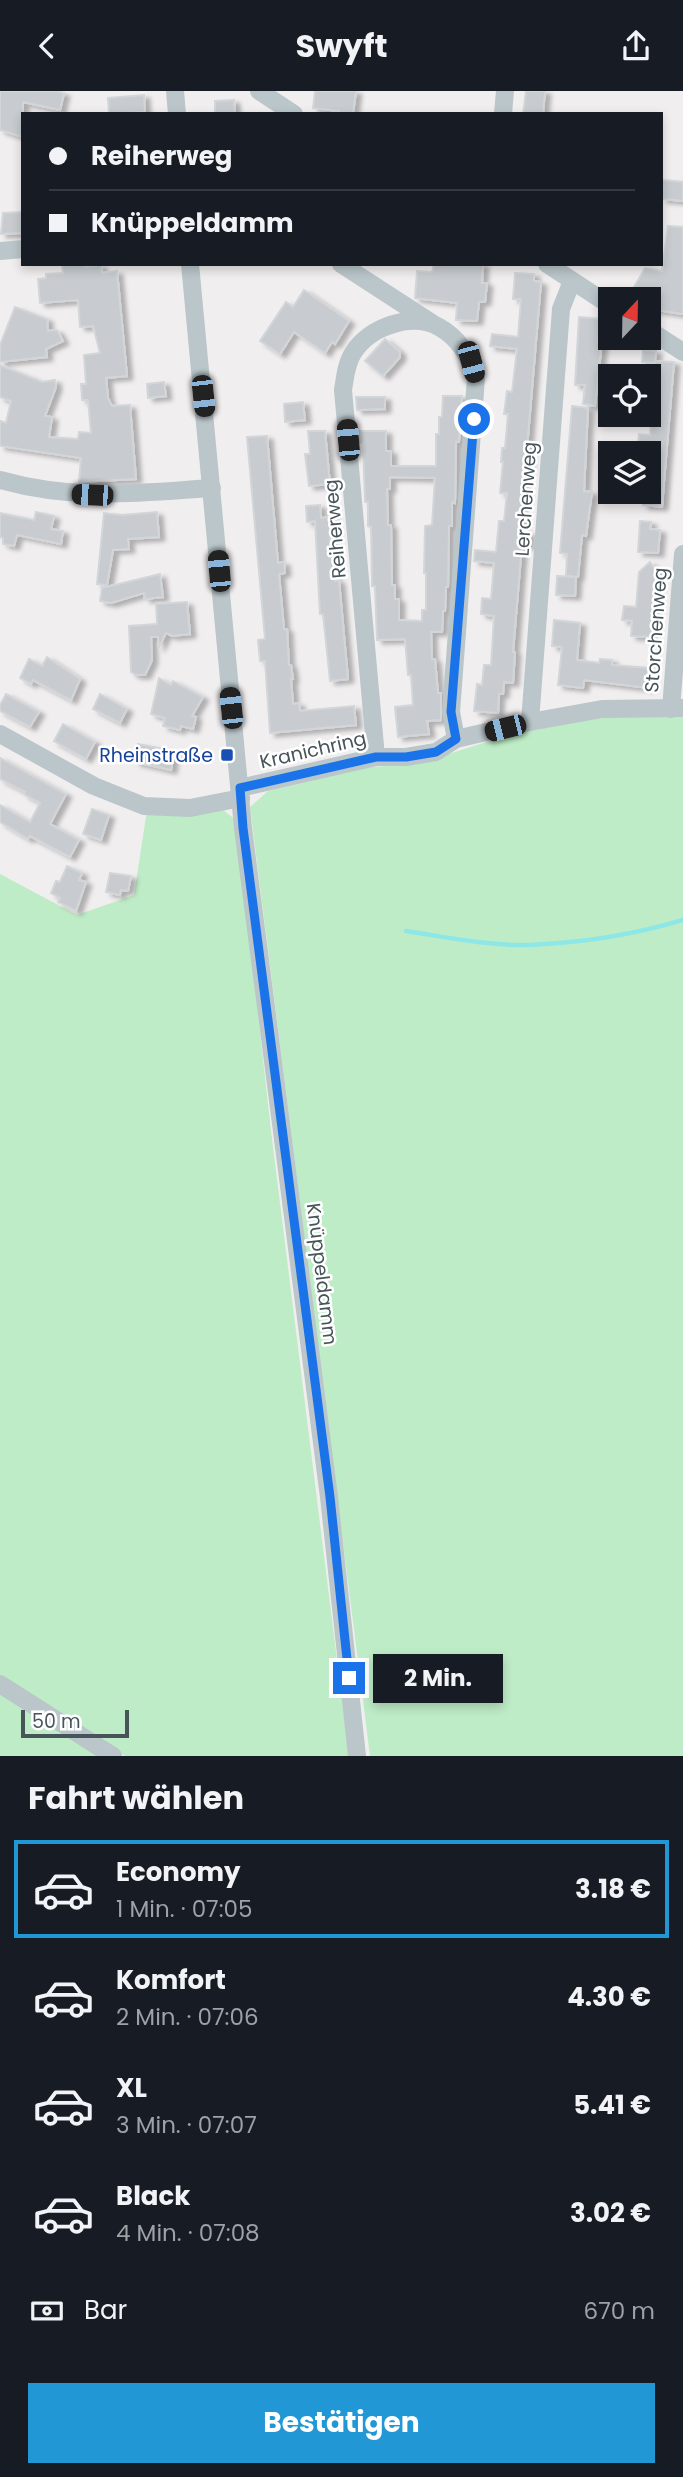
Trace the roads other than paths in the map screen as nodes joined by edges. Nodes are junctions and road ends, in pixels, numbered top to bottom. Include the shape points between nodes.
1 (174, 91) edge
2 (259, 91) edge
3 (505, 91) edge
4 (177, 112) edge
5 (291, 112) edge
6 (503, 112) edge
7 (21, 249) edge
8 (0, 251) edge
9 (190, 266) edge
10 (344, 266) edge
11 (550, 266) edge
12 (572, 281) junction
13 (598, 298) edge
14 (438, 327) junction
15 (662, 338) edge
16 (683, 352) edge
17 (0, 480) edge
18 (212, 488) junction
19 (683, 554) edge
20 (677, 708) edge
21 (530, 722) junction
22 (0, 734) edge
23 (456, 739) junction
24 (376, 757) junction
25 (240, 793) junction
26 (0, 1684) edge
27 (113, 1756) edge
28 (357, 1756) edge

1 - 4 street
2 - 5 street
3 - 6 street
7 - 8 street
9 - 18 street, Knüppeldamm
10 - 14 street
11 - 12 street
12 - 13 street
12 - 21 street, Lerchenweg via 561,309
14 - 23 street via 465,351 476,378 451,712
14 - 24 street, Reiherweg via 412,322 379,329 353,353 345,372
15 - 16 street
17 - 18 street via 46,491 107,496
18 - 25 street, Knüppeldamm
19 - 20 street, Storchenweg
20 - 21 street, Kranichring via 617,708
21 - 23 street, Kranichring
22 - 25 street via 94,786 145,806 190,808
23 - 24 street, Kranichring via 436,752
24 - 25 street, Kranichring
25 - 28 street, Knüppeldamm via 330,1497
26 - 27 street

